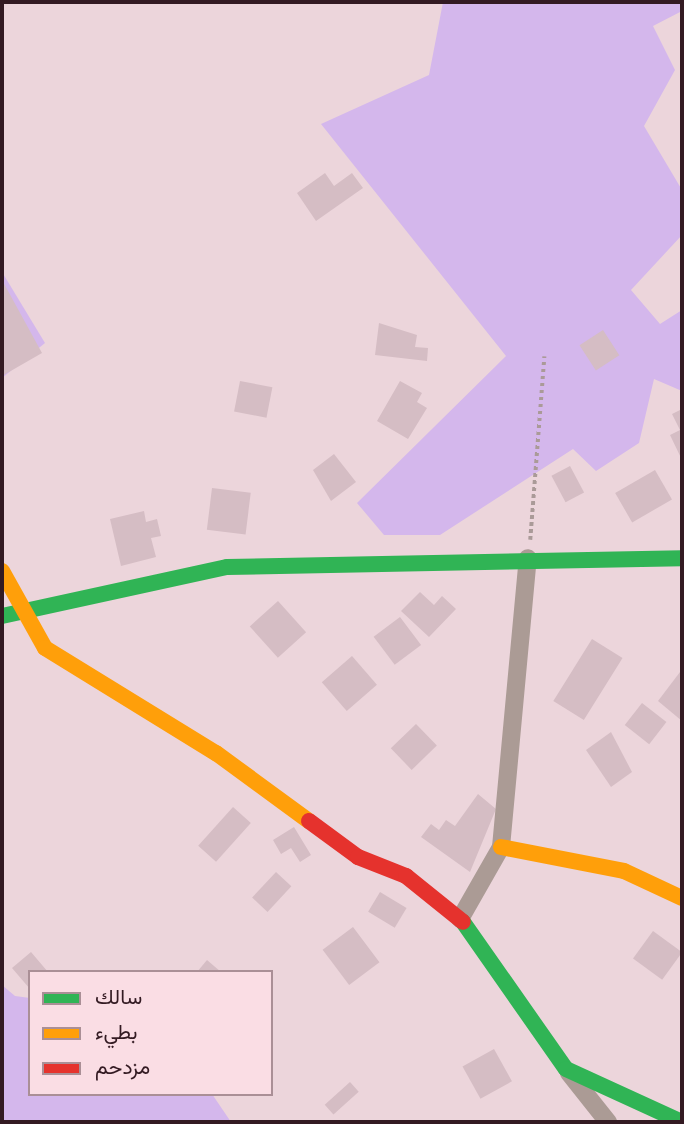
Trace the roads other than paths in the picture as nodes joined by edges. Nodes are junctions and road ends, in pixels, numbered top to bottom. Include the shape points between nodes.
1 (528, 558) junction
2 (682, 558) edge
3 (2, 571) edge
4 (24, 614) junction
5 (2, 616) edge
6 (501, 847) junction
7 (682, 898) edge
8 (460, 919) junction
9 (566, 1069) junction
10 (608, 1122) edge
11 (682, 1122) edge

1 - 2 street
1 - 4 street via 227,567 153,579
1 - 6 street
3 - 4 street
4 - 5 street
4 - 8 street via 45,648 216,753 358,857 407,876
6 - 7 street via 624,871
6 - 8 street
8 - 9 street via 509,981
9 - 10 street
9 - 11 street

